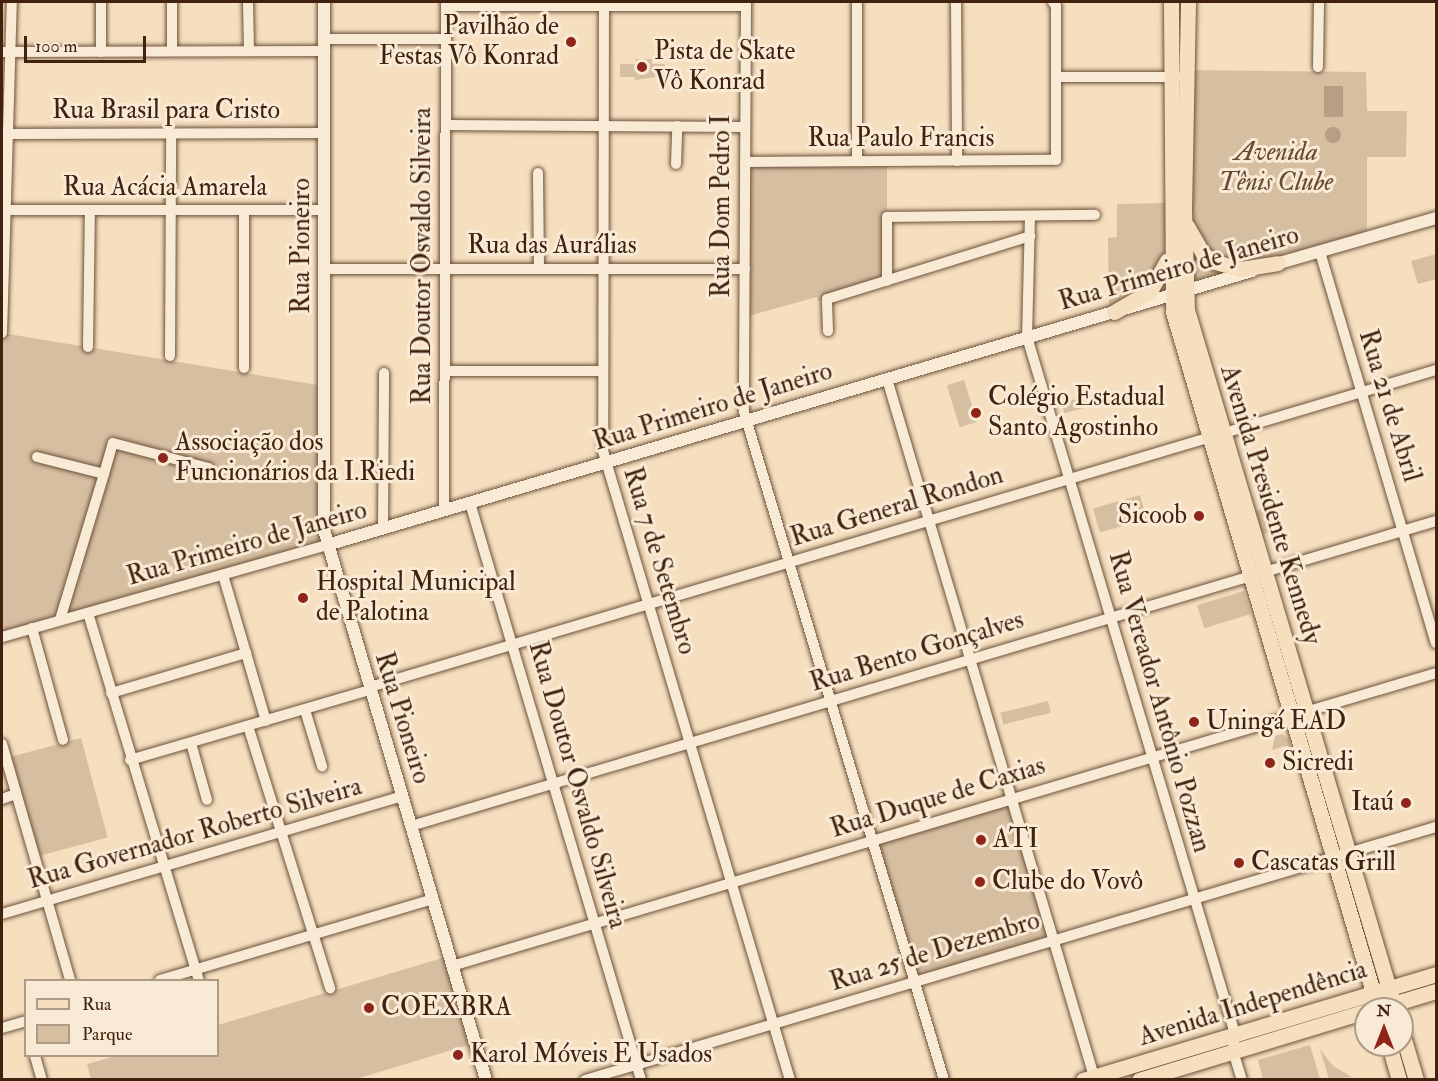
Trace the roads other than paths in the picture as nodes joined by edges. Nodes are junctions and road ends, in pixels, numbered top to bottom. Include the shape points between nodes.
1 (12, 2) edge
2 (100, 2) edge
3 (172, 2) edge
4 (248, 2) edge
5 (324, 2) edge
6 (857, 2) edge
7 (956, 2) edge
8 (1053, 2) edge
9 (1171, 2) edge
10 (1188, 2) edge
11 (1319, 2) edge
12 (446, 4) edge
13 (525, 4) edge
14 (604, 4) edge
15 (746, 4) edge
16 (446, 39) junction
17 (324, 45) junction
18 (172, 51) junction
19 (249, 51) junction
20 (6, 52) edge
21 (101, 52) junction
22 (1318, 67) dead end
23 (1057, 77) junction
24 (1171, 77) junction
25 (1187, 77) junction
26 (446, 125) junction
27 (604, 126) junction
28 (677, 126) junction
29 (745, 126) junction
30 (171, 133) junction
31 (324, 133) junction
32 (9, 134) junction
33 (856, 161) junction
34 (957, 161) junction
35 (745, 162) junction
36 (676, 164) dead end
37 (538, 173) dead end
38 (1184, 209) junction
39 (7, 210) junction
40 (90, 210) junction
41 (170, 210) junction
42 (244, 210) junction
43 (324, 210) junction
44 (1095, 215) dead end
45 (1030, 216) junction
46 (1171, 218) junction
47 (1437, 218) edge
48 (1030, 236) junction
49 (1320, 252) junction
50 (1278, 263) junction
51 (324, 269) junction
52 (445, 269) junction
53 (539, 269) junction
54 (604, 269) junction
55 (744, 269) junction
56 (887, 280) junction
57 (1177, 293) junction
58 (1114, 312) junction
59 (828, 331) dead end
60 (2, 333) edge
61 (1027, 338) junction
62 (88, 347) dead end
63 (170, 356) dead end
64 (244, 368) dead end
65 (1437, 370) edge
66 (445, 371) junction
67 (603, 371) junction
68 (384, 373) dead end
69 (887, 379) junction
70 (1362, 392) junction
71 (745, 416) junction
72 (1216, 435) junction
73 (37, 457) dead end
74 (606, 462) junction
75 (209, 468) dead end
76 (104, 474) junction
77 (1069, 479) junction
78 (471, 503) junction
79 (444, 510) junction
80 (929, 521) junction
81 (1437, 521) edge
82 (383, 528) junction
83 (1403, 531) junction
84 (327, 545) junction
85 (790, 562) junction
86 (223, 574) junction
87 (1257, 574) junction
88 (649, 604) junction
89 (88, 612) junction
90 (1111, 618) junction
91 (60, 621) junction
92 (32, 628) junction
93 (2, 637) edge
94 (1437, 643) edge
95 (512, 645) junction
96 (246, 652) junction
97 (970, 659) junction
98 (1437, 673) edge
99 (370, 689) junction
100 (111, 693) junction
101 (831, 701) junction
102 (305, 710) junction
103 (1298, 713) junction
104 (266, 721) junction
105 (248, 726) junction
106 (63, 740) dead end
107 (690, 742) junction
108 (190, 743) junction
109 (2, 744) edge
110 (1151, 756) junction
111 (130, 760) junction
112 (322, 766) dead end
113 (553, 783) junction
114 (16, 794) junction
115 (402, 796) junction
116 (2, 799) edge
117 (207, 800) dead end
118 (1012, 801) junction
119 (411, 826) junction
120 (1437, 827) edge
121 (281, 831) junction
122 (873, 842) junction
123 (1341, 855) junction
124 (163, 867) junction
125 (732, 883) junction
126 (433, 899) junction
127 (1194, 899) junction
128 (47, 901) junction
129 (2, 914) edge
130 (595, 924) junction
131 (1362, 926) junction
132 (312, 934) junction
133 (1054, 940) junction
134 (452, 966) junction
135 (1437, 974) edge
136 (197, 975) edge
137 (69, 979) edge
138 (172, 979) edge
139 (915, 982) junction
140 (330, 988) dead end
141 (1437, 991) edge
142 (1373, 997) edge
143 (1391, 997) edge
144 (1397, 997) edge
145 (1407, 997) edge
146 (1354, 1010) edge
147 (1309, 1020) junction
148 (24, 1022) edge
149 (774, 1023) junction
150 (2, 1028) edge
151 (1235, 1034) junction
152 (1233, 1051) junction
153 (35, 1057) edge
154 (1393, 1057) edge
155 (1409, 1057) edge
156 (636, 1064) junction
157 (1414, 1074) edge
158 (1399, 1077) edge
159 (1091, 1078) edge
160 (42, 1080) edge
161 (486, 1080) edge
162 (585, 1080) edge
163 (641, 1080) edge
164 (790, 1080) edge
165 (944, 1080) edge
166 (1139, 1080) edge
167 (1242, 1080) edge

1 - 20 street
2 - 21 street
3 - 18 street
4 - 19 street
5 - 17 street, Rua Pioneiro
6 - 33 street
7 - 34 street
8 - 23 street
9 - 24 main road, Avenida Presidente Kennedy
10 - 25 main road, Avenida Presidente Kennedy
11 - 22 street
12 - 13 street
12 - 16 street, Rua Doutor Osvaldo Silveira
13 - 14 street
14 - 15 street
14 - 27 street, Rua 7 de Setembro
15 - 29 street, Rua Dom Pedro I
16 - 17 street
16 - 26 street, Rua Doutor Osvaldo Silveira
17 - 19 street
17 - 31 street, Rua Pioneiro
18 - 19 street
18 - 21 street
20 - 21 street
20 - 32 street
23 - 24 street
23 - 34 street, Rua Paulo Francis via 1056,160
24 - 25 street
24 - 46 main road, Avenida Presidente Kennedy
25 - 38 main road, Avenida Presidente Kennedy
26 - 27 street
26 - 52 street, Rua Doutor Osvaldo Silveira
27 - 28 street
27 - 54 street, Rua 7 de Setembro
28 - 29 street
28 - 36 street
29 - 35 street, Rua Dom Pedro I
30 - 31 street, Rua Brasil para Cristo
30 - 32 street, Rua Brasil para Cristo
30 - 41 street
31 - 43 street, Rua Pioneiro
32 - 39 street
33 - 34 street, Rua Paulo Francis
33 - 35 street, Rua Paulo Francis
35 - 55 street, Rua Dom Pedro I
37 - 53 street
38 - 50 main road via 1193,241 1215,262 1241,269
38 - 57 main road, Avenida Presidente Kennedy
39 - 40 street, Rua Acácia Amarela
39 - 60 street
40 - 41 street, Rua Acácia Amarela
40 - 62 street
41 - 42 street, Rua Acácia Amarela
41 - 63 street
42 - 43 street, Rua Acácia Amarela
42 - 64 street
43 - 51 street, Rua Pioneiro
44 - 45 street
45 - 48 street, Rua Vereador Antônio Pozzan
45 - 56 street via 887,217
46 - 57 main road, Avenida Presidente Kennedy
46 - 58 main road via 1167,261 1160,278 1150,291
47 - 49 street, Rua Primeiro de Janeiro
48 - 56 street
48 - 61 street, Rua Vereador Antônio Pozzan
49 - 50 street, Rua Primeiro de Janeiro
49 - 70 street, Rua 21 de Abril
50 - 57 street, Rua Primeiro de Janeiro
51 - 52 street, Rua das Aurálias
51 - 84 street, Rua Pioneiro
52 - 53 street, Rua das Aurálias
52 - 66 street, Rua Doutor Osvaldo Silveira
53 - 54 street, Rua das Aurálias
54 - 55 street, Rua das Aurálias
54 - 67 street, Rua 7 de Setembro
55 - 71 street, Rua Dom Pedro I
56 - 59 street via 827,299
57 - 58 street, Rua Primeiro de Janeiro
57 - 72 main road, Avenida Presidente Kennedy
58 - 61 street, Rua Primeiro de Janeiro
61 - 69 street, Rua Primeiro de Janeiro
61 - 77 street, Rua Vereador Antônio Pozzan
65 - 70 street, Rua General Rondon
66 - 67 street
66 - 79 street, Rua Doutor Osvaldo Silveira
67 - 74 street, Rua 7 de Setembro
68 - 82 street
69 - 71 street, Rua Primeiro de Janeiro
69 - 80 street
70 - 72 street, Rua General Rondon
70 - 83 street, Rua 21 de Abril
71 - 74 street, Rua Primeiro de Janeiro
71 - 85 street, Rua Dom Pedro I
72 - 77 street, Rua General Rondon
72 - 87 main road, Avenida Presidente Kennedy
73 - 76 street
74 - 78 street, Rua Primeiro de Janeiro
74 - 88 street, Rua 7 de Setembro
75 - 76 street via 113,443
76 - 91 street
77 - 80 street, Rua General Rondon
77 - 90 street, Rua Vereador Antônio Pozzan
78 - 79 street, Rua Primeiro de Janeiro
78 - 95 street, Rua Doutor Osvaldo Silveira
79 - 82 street, Rua Primeiro de Janeiro
80 - 85 street, Rua General Rondon
80 - 97 street
81 - 83 street, Rua Bento Gonçalves
82 - 84 street, Rua Primeiro de Janeiro
83 - 87 street, Rua Bento Gonçalves
83 - 94 street, Rua 21 de Abril
84 - 86 street, Rua Primeiro de Janeiro
84 - 99 street, Rua Pioneiro
85 - 88 street, Rua General Rondon
85 - 101 street, Rua Dom Pedro I
86 - 89 street, Rua Primeiro de Janeiro
86 - 96 street
87 - 90 street, Rua Bento Gonçalves
87 - 103 main road, Avenida Presidente Kennedy
88 - 95 street, Rua General Rondon
88 - 107 street, Rua 7 de Setembro
89 - 91 street, Rua Primeiro de Janeiro
89 - 100 street
90 - 97 street, Rua Bento Gonçalves
90 - 110 street, Rua Vereador Antônio Pozzan
91 - 92 street, Rua Primeiro de Janeiro
92 - 93 street, Rua Primeiro de Janeiro
92 - 106 street
95 - 99 street, Rua General Rondon
95 - 113 street, Rua Doutor Osvaldo Silveira
96 - 100 street
96 - 104 street
97 - 101 street, Rua Bento Gonçalves
97 - 118 street
98 - 103 street, Rua Duque de Caxias
99 - 102 street, Rua General Rondon
99 - 115 street, Rua Pioneiro
100 - 111 street
101 - 107 street, Rua Bento Gonçalves
101 - 122 street, Rua Dom Pedro I
102 - 104 street, Rua General Rondon
102 - 112 street
103 - 110 street, Rua Duque de Caxias
103 - 123 main road, Avenida Presidente Kennedy
104 - 105 street, Rua General Rondon
105 - 108 street, Rua General Rondon
105 - 121 street
107 - 113 street, Rua Bento Gonçalves
107 - 125 street, Rua 7 de Setembro
108 - 111 street, Rua General Rondon
108 - 117 street
109 - 114 street
110 - 118 street, Rua Duque de Caxias
110 - 127 street, Rua Vereador Antônio Pozzan
111 - 124 street
113 - 119 street, Rua Bento Gonçalves
113 - 130 street, Rua Doutor Osvaldo Silveira
114 - 116 street
114 - 128 street
115 - 119 street, Rua Pioneiro
115 - 121 street, Rua Governador Roberto Silveira
118 - 122 street, Rua Duque de Caxias
118 - 133 street
119 - 126 street, Rua Pioneiro
120 - 123 street, Rua 25 de Dezembro
121 - 124 street, Rua Governador Roberto Silveira
121 - 132 street
122 - 125 street, Rua Duque de Caxias
122 - 139 street, Rua Dom Pedro I
123 - 127 street, Rua 25 de Dezembro
123 - 131 main road, Avenida Presidente Kennedy
124 - 128 street, Rua Governador Roberto Silveira
124 - 136 street
125 - 130 street, Rua Duque de Caxias
125 - 149 street, Rua 7 de Setembro
126 - 132 street
126 - 134 street, Rua Pioneiro
127 - 133 street, Rua 25 de Dezembro
127 - 151 street, Rua Vereador Antônio Pozzan
128 - 129 street, Rua Governador Roberto Silveira
128 - 137 street
130 - 134 street, Rua Duque de Caxias
130 - 156 street, Rua Doutor Osvaldo Silveira
131 - 142 main road, Avenida Presidente Kennedy
131 - 143 main road, Avenida Presidente Kennedy
132 - 136 street
132 - 140 street
133 - 139 street, Rua 25 de Dezembro
133 - 159 street
134 - 161 street, Rua Pioneiro
135 - 144 main road, Avenida Independência
136 - 138 street
139 - 149 street, Rua 25 de Dezembro
139 - 165 street, Rua Dom Pedro I
141 - 145 main road, Avenida Independência
146 - 147 main road, Avenida Independência
147 - 151 main road, Avenida Independência
147 - 152 main road, Avenida Independência
148 - 150 street
149 - 156 street, Rua 25 de Dezembro
149 - 164 street, Rua 7 de Setembro
151 - 152 street, Rua Vereador Antônio Pozzan
151 - 159 main road, Avenida Independência
152 - 166 main road, Avenida Independência
152 - 167 street, Rua Vereador Antônio Pozzan
153 - 160 street
154 - 158 main road
155 - 157 main road
156 - 162 street, Rua 25 de Dezembro
156 - 163 street, Rua Doutor Osvaldo Silveira
157 - 158 main road

